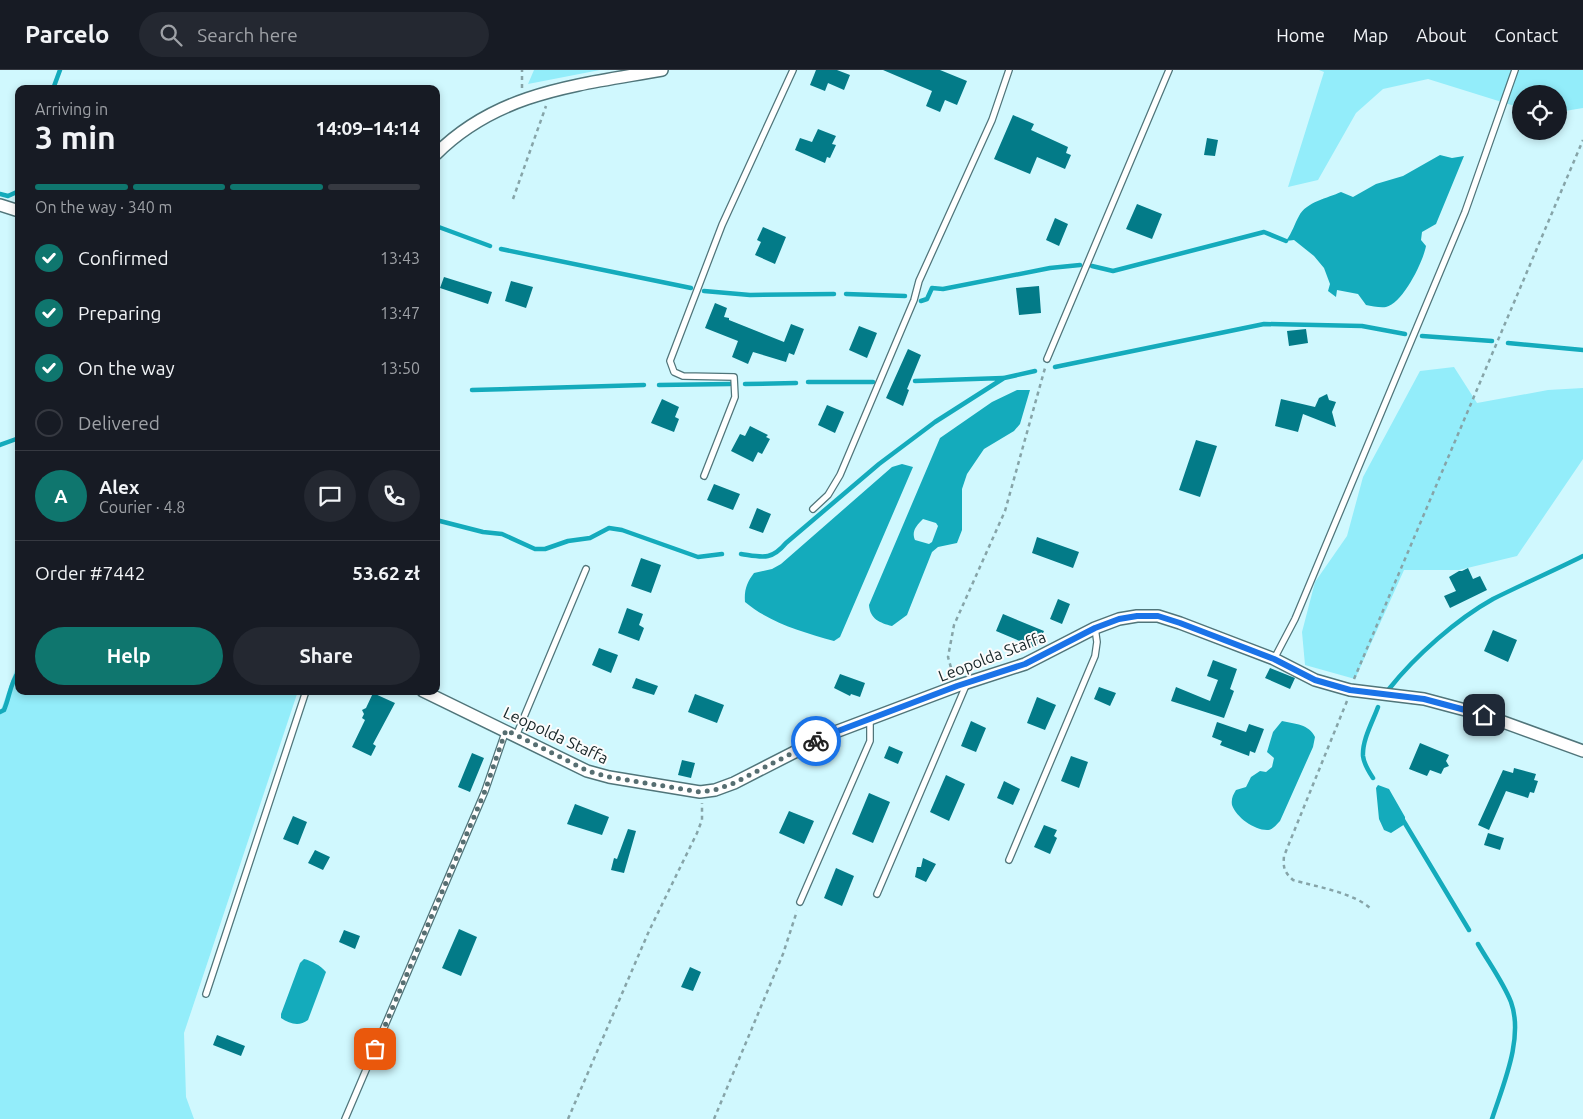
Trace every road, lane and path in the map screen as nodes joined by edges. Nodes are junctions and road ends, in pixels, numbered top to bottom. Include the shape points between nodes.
1 (522, 70) edge
2 (662, 70) edge
3 (793, 70) edge
4 (1009, 70) edge
5 (1169, 70) edge
6 (1515, 70) edge
7 (551, 90) junction
8 (524, 98) junction
9 (1583, 140) edge
10 (440, 151) edge
11 (513, 199) dead end
12 (0, 205) edge
13 (15, 210) edge
14 (1047, 359) joint
15 (704, 476) dead end
16 (813, 509) dead end
17 (586, 569) dead end
18 (1095, 628) junction
19 (1274, 659) junction
20 (962, 684) junction
21 (1350, 690) junction
22 (305, 695) edge
23 (431, 695) edge
24 (870, 720) junction
25 (511, 733) junction
26 (1583, 751) edge
27 (700, 792) junction
28 (1009, 860) dead end
29 (876, 894) dead end
30 (800, 902) joint
31 (1372, 910) dead end
32 (206, 994) dead end
33 (345, 1119) edge
34 (568, 1119) edge
35 (714, 1119) edge

1 - 8 path
2 - 7 street
3 - 15 lane via 722,225 670,361 674,372 683,376 734,377 734,397
4 - 16 lane via 992,120 919,281 914,300 840,475
5 - 14 lane
6 - 19 lane via 1465,212 1295,619
7 - 8 street
7 - 11 path
8 - 10 street via 469,127
9 - 21 path
12 - 13 street
14 - 20 path via 1008,502 954,625 948,657
17 - 25 lane
18 - 19 street, Leopolda Staffa via 1119,619 1158,616
18 - 20 street, Leopolda Staffa via 1025,664
18 - 28 lane via 1095,656
19 - 21 street, Leopolda Staffa via 1315,680
20 - 24 street, Leopolda Staffa
20 - 29 lane
21 - 26 street, Leopolda Staffa via 1424,699 1484,715
21 - 31 path via 1284,856 1283,866 1293,880 1365,902
22 - 32 lane
23 - 25 street, Leopolda Staffa
24 - 27 street, Leopolda Staffa via 830,734 734,783
24 - 30 lane via 870,741
25 - 27 street, Leopolda Staffa via 588,771
25 - 33 lane
27 - 34 path via 703,808 697,833 649,932
30 - 35 path

